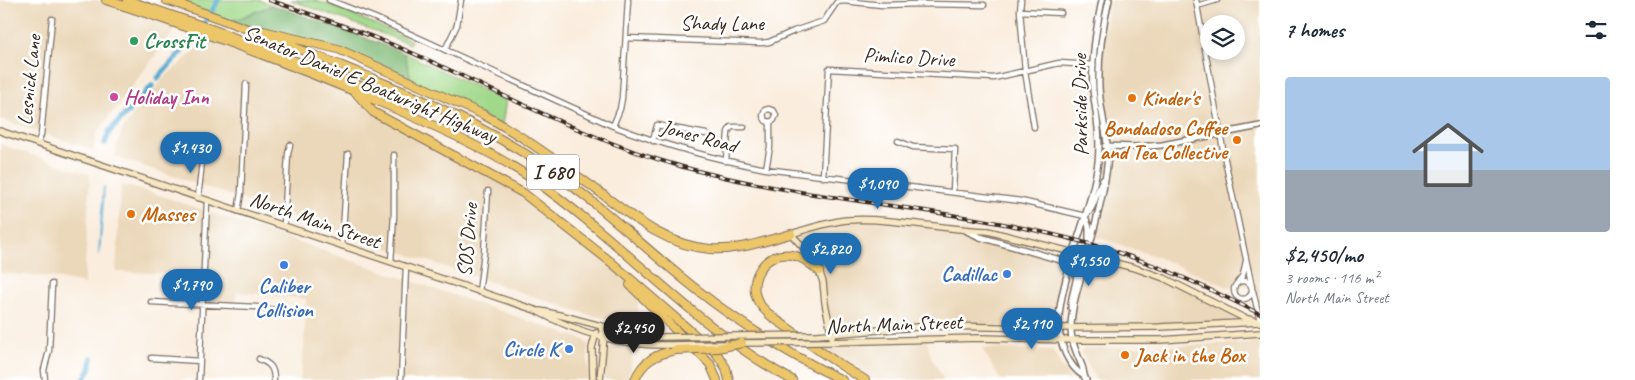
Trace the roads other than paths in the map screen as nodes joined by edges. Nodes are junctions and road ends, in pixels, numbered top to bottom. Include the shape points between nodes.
1 (106, 0) edge
2 (127, 0) edge
3 (168, 0) edge
4 (329, 0) edge
5 (462, 0) edge
6 (628, 0) edge
7 (1021, 0) edge
8 (1102, 0) edge
9 (1109, 0) edge
10 (1196, 0) edge
11 (1217, 0) edge
12 (836, 1) edge
13 (920, 2) edge
14 (984, 5) dead end
15 (1197, 6) junction
16 (1020, 11) junction
17 (1061, 13) dead end
18 (52, 19) dead end
19 (226, 21) junction
20 (182, 22) junction
21 (212, 32) junction
22 (626, 38) junction
23 (445, 50) junction
24 (1092, 65) junction
25 (1025, 71) junction
26 (246, 84) dead end
27 (354, 91) junction
28 (382, 103) junction
29 (770, 122) dead end
30 (613, 126) junction
31 (1260, 126) edge
32 (744, 127) dead end
33 (1034, 127) dead end
34 (0, 131) edge
35 (706, 134) dead end
36 (1221, 134) junction
37 (653, 141) junction
38 (898, 141) dead end
39 (37, 144) junction
40 (290, 145) dead end
41 (1100, 146) junction
42 (1107, 146) junction
43 (202, 151) dead end
44 (348, 154) dead end
45 (394, 155) dead end
46 (726, 161) junction
47 (766, 169) junction
48 (823, 177) junction
49 (1105, 178) junction
50 (488, 191) dead end
51 (953, 192) junction
52 (198, 198) junction
53 (207, 200) junction
54 (238, 211) junction
55 (1085, 216) junction
56 (284, 226) junction
57 (966, 231) junction
58 (791, 234) junction
59 (342, 246) junction
60 (1090, 248) junction
61 (1246, 261) junction
62 (391, 262) junction
63 (610, 262) junction
64 (1071, 263) junction
65 (406, 267) junction
66 (819, 270) junction
67 (52, 284) dead end
68 (1236, 284) junction
69 (1252, 288) junction
70 (479, 292) junction
71 (151, 302) dead end
72 (202, 304) junction
73 (535, 310) junction
74 (1072, 312) junction
75 (298, 314) dead end
76 (1260, 322) edge
77 (601, 326) junction
78 (1059, 328) junction
79 (1070, 328) junction
80 (595, 334) junction
81 (832, 334) junction
82 (1260, 334) edge
83 (604, 336) junction
84 (1060, 340) junction
85 (1073, 340) junction
86 (830, 342) junction
87 (742, 343) junction
88 (151, 358) dead end
89 (259, 359) dead end
90 (200, 360) junction
91 (1085, 378) edge
92 (45, 380) edge
93 (199, 380) edge
94 (274, 380) edge
95 (401, 380) edge
96 (593, 380) edge
97 (600, 380) edge
98 (635, 380) edge
99 (717, 380) edge
100 (729, 380) edge
101 (792, 380) edge
102 (842, 380) edge
103 (865, 380) edge

1 - 20 highway, Senator Daniel E Boatwright Highway / I 680
2 - 20 highway, I 680
3 - 19 highway, Senator Daniel E Boatwright Highway / I 680
4 - 23 street, Jones Road
5 - 23 street via 457,25
6 - 22 street
7 - 16 street
8 - 24 street, Parkside Drive
9 - 42 street, Parkside Drive via 1099,65
10 - 15 street
11 - 15 street
12 - 13 street, Shady Lane via 882,5
12 - 22 street, Shady Lane via 824,21 769,42
13 - 14 street, Shady Lane
15 - 36 street
16 - 17 street
16 - 25 street
18 - 39 street, Lesnick Lane via 41,135
19 - 58 highway via 338,49 482,114 644,224 673,240 710,249 740,248
19 - 102 highway, Senator Daniel E Boatwright Highway / I 680 via 398,90 503,141 576,189 724,310 778,345
20 - 21 highway, Senator Daniel E Boatwright Highway / I 680
21 - 27 highway, Senator Daniel E Boatwright Highway / I 680
21 - 28 highway, I 680 via 371,90
22 - 30 street via 622,98
23 - 30 street, Jones Road
24 - 25 street, Pimlico Drive via 1059,63
24 - 41 street, Parkside Drive
25 - 33 street
25 - 48 street, Pimlico Drive via 994,78 829,69
26 - 54 street
27 - 28 highway, Senator Daniel E Boatwright Highway / I 680
27 - 63 highway via 373,112 522,193
28 - 101 highway, Senator Daniel E Boatwright Highway / I 680 via 468,141 532,179 722,335
29 - 47 street
30 - 37 street, Jones Road
31 - 36 street
32 - 46 street via 731,127 728,132
34 - 39 main road, North Main Street
35 - 37 street via 657,125
36 - 42 street via 1162,145
36 - 61 street
37 - 46 street, Jones Road
38 - 51 street via 914,147 955,148
39 - 52 main road, North Main Street
40 - 56 street
41 - 42 street
41 - 55 street, Parkside Drive via 1096,177
42 - 49 street, Parkside Drive
43 - 52 street
44 - 59 street
45 - 62 street
46 - 47 street, Jones Road
47 - 48 street, Jones Road
48 - 51 street, Jones Road
49 - 55 street via 1091,210
49 - 60 street, Parkside Drive
50 - 70 street, SOS Drive
51 - 55 street, Jones Road via 1020,201
52 - 53 main road, North Main Street
53 - 54 main road, North Main Street
53 - 72 street
54 - 56 main road, North Main Street
55 - 60 street
55 - 64 street, Parkside Drive
56 - 59 main road, North Main Street
57 - 58 main road via 847,220
57 - 64 street via 980,238
57 - 76 main road, bridge via 988,231 1134,268 1164,278 1244,318
58 - 66 main road
59 - 62 main road, North Main Street
60 - 74 street, Parkside Drive
61 - 68 street via 1243,275
61 - 69 street
62 - 65 main road, North Main Street
63 - 99 highway via 710,364
63 - 100 highway via 718,354
64 - 74 street via 1077,267 1070,301
64 - 78 street, Parkside Drive via 1062,295
65 - 70 main road, North Main Street
65 - 95 street
66 - 81 main road
66 - 103 highway via 792,255 774,257 760,269 755,280 759,303 768,314 831,361
67 - 92 street
68 - 69 street via 1244,281
68 - 69 street via 1234,292 1239,298 1247,298
69 - 76 street
70 - 73 main road, North Main Street
71 - 72 street
72 - 75 street via 256,307
72 - 90 street
73 - 77 main road, North Main Street
73 - 80 main road, North Main Street via 558,323
74 - 79 street, Parkside Drive
76 - 79 main road, North Main Street
77 - 80 main road
77 - 81 main road, North Main Street, bridge via 660,337
77 - 83 main road
78 - 79 main road, North Main Street
78 - 81 main road, North Main Street via 930,326
78 - 84 street, Parkside Drive
79 - 85 street, Parkside Drive
80 - 83 main road, North Main Street
80 - 96 main road
81 - 86 main road
82 - 85 main road, North Main Street via 1161,340
83 - 87 main road, North Main Street, bridge via 638,344
83 - 97 main road
84 - 85 main road, North Main Street
84 - 86 main road, North Main Street via 980,338
84 - 91 street, Parkside Drive via 1077,372
85 - 91 street, Parkside Drive
86 - 87 main road, North Main Street, bridge
87 - 98 highway, bridge via 659,354 649,360
88 - 90 street
89 - 94 street via 272,367
90 - 93 street

